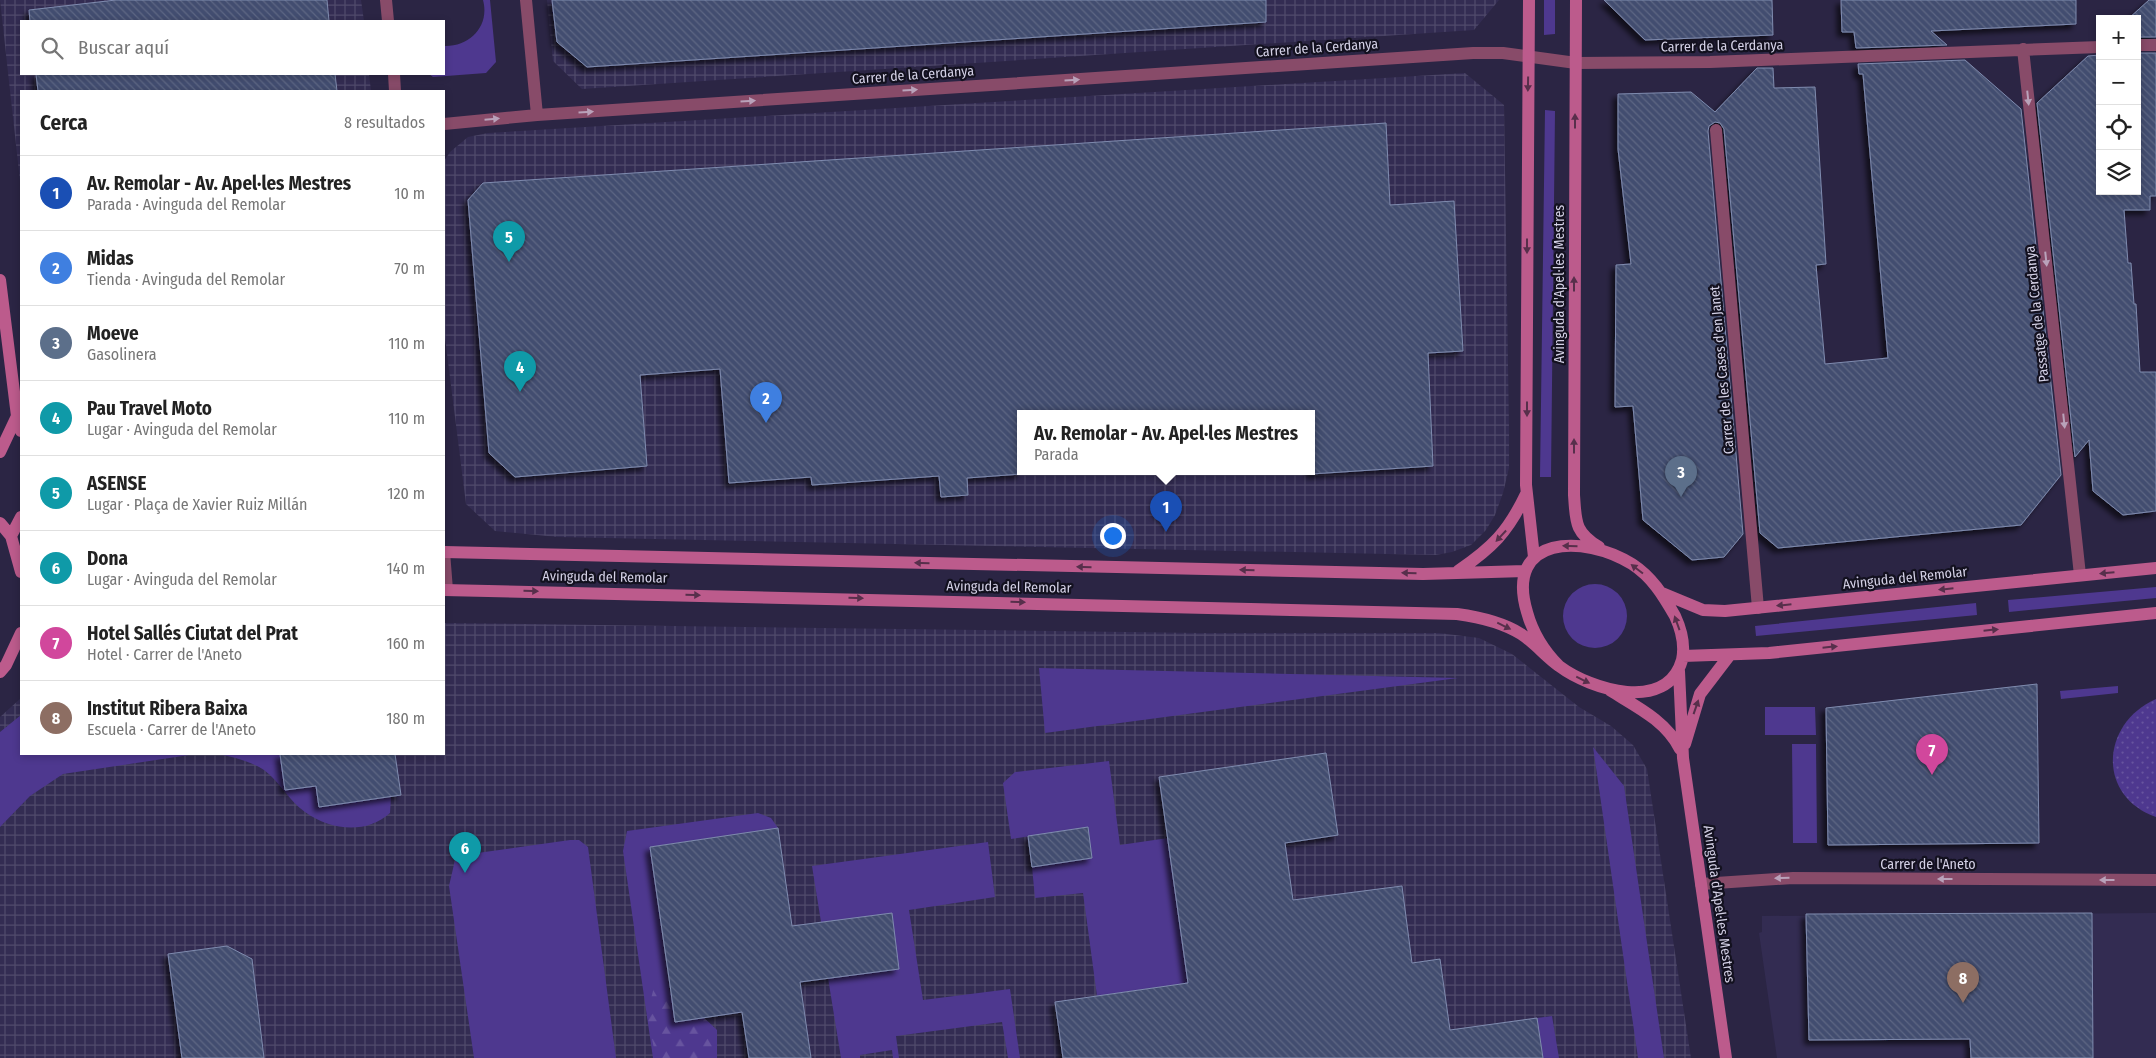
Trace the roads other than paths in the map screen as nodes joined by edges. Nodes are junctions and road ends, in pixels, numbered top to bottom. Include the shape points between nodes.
1 (386, 0) edge
2 (526, 0) edge
3 (1529, 0) edge
4 (1576, 0) edge
5 (388, 20) edge
6 (2141, 45) edge
7 (2156, 45) edge
8 (2096, 47) edge
9 (2023, 49) junction
10 (1529, 56) junction
11 (1576, 63) junction
12 (394, 75) edge
13 (396, 90) edge
14 (537, 115) junction
15 (445, 124) edge
16 (1716, 130) dead end
17 (0, 280) edge
18 (17, 416) junction
19 (20, 427) edge
20 (0, 452) edge
21 (1526, 494) junction
22 (0, 523) edge
23 (20, 523) edge
24 (16, 544) edge
25 (445, 552) edge
26 (1608, 552) junction
27 (1534, 557) junction
28 (20, 566) edge
29 (2156, 568) edge
30 (1458, 571) junction
31 (1525, 571) junction
32 (2080, 575) junction
33 (445, 590) edge
34 (1662, 592) junction
35 (1758, 608) junction
36 (2156, 613) edge
37 (20, 635) edge
38 (20, 655) edge
39 (1682, 656) junction
40 (1729, 656) junction
41 (1559, 666) junction
42 (3, 668) edge
43 (1678, 670) junction
44 (1609, 690) junction
45 (1682, 754) junction
46 (2156, 880) edge
47 (1701, 884) junction
48 (1726, 1058) edge

1 - 5 street
2 - 14 street
3 - 10 street
4 - 11 street, Avinguda d'Apel·les Mestres
6 - 7 street
8 - 9 street, Carrer de la Cerdanya
9 - 11 street, Carrer de la Cerdanya via 1728,62
9 -> 32 street, Passatge de la Cerdanya
10 - 11 street, Carrer de la Cerdanya
14 -> 10 street, Carrer de la Cerdanya via 1473,53
10 -> 21 street
26 -> 11 street, Avinguda d'Apel·les Mestres via 1588,540 1576,526
12 - 13 street
15 -> 14 street, Carrer de la Cerdanya
16 - 35 street, Carrer de les Cases d'en Janet
17 - 18 street
18 - 19 street
18 - 20 street
21 - 27 street
21 -> 30 street via 1505,532
22 - 24 street
23 - 24 street
24 - 28 street
30 -> 25 street, Avinguda del Remolar via 1422,574
26 -> 27 street, Avinguda del Remolar via 1564,545 1549,547
34 -> 26 street, Avinguda del Remolar via 1631,564
27 - 31 street, Avinguda del Remolar
29 -> 32 street, Avinguda del Remolar
30 - 31 street, Avinguda del Remolar
31 - 41 street, Avinguda del Remolar via 1521,593 1533,633 1546,654
32 -> 35 street, Avinguda del Remolar
33 -> 41 street, Avinguda del Remolar via 1310,608 1457,614 1496,622 1522,634
34 - 35 street, Avinguda del Remolar via 1713,612
39 -> 34 street, Avinguda del Remolar via 1684,644
40 -> 36 street
37 - 42 street
38 - 42 street
39 - 40 street
39 - 43 street, Avinguda del Remolar
45 -> 40 street via 1700,694
41 -> 44 street, Avinguda del Remolar via 1584,681
43 - 44 street, Avinguda del Remolar via 1670,682 1655,690
43 - 45 street, Avinguda d'Apel·les Mestres
44 - 45 street, Avinguda d'Apel·les Mestres via 1658,721 1674,737
45 - 47 street, Avinguda d'Apel·les Mestres
46 -> 47 street, Carrer de l'Aneto via 1793,878
47 - 48 street, Avinguda d'Apel·les Mestres

